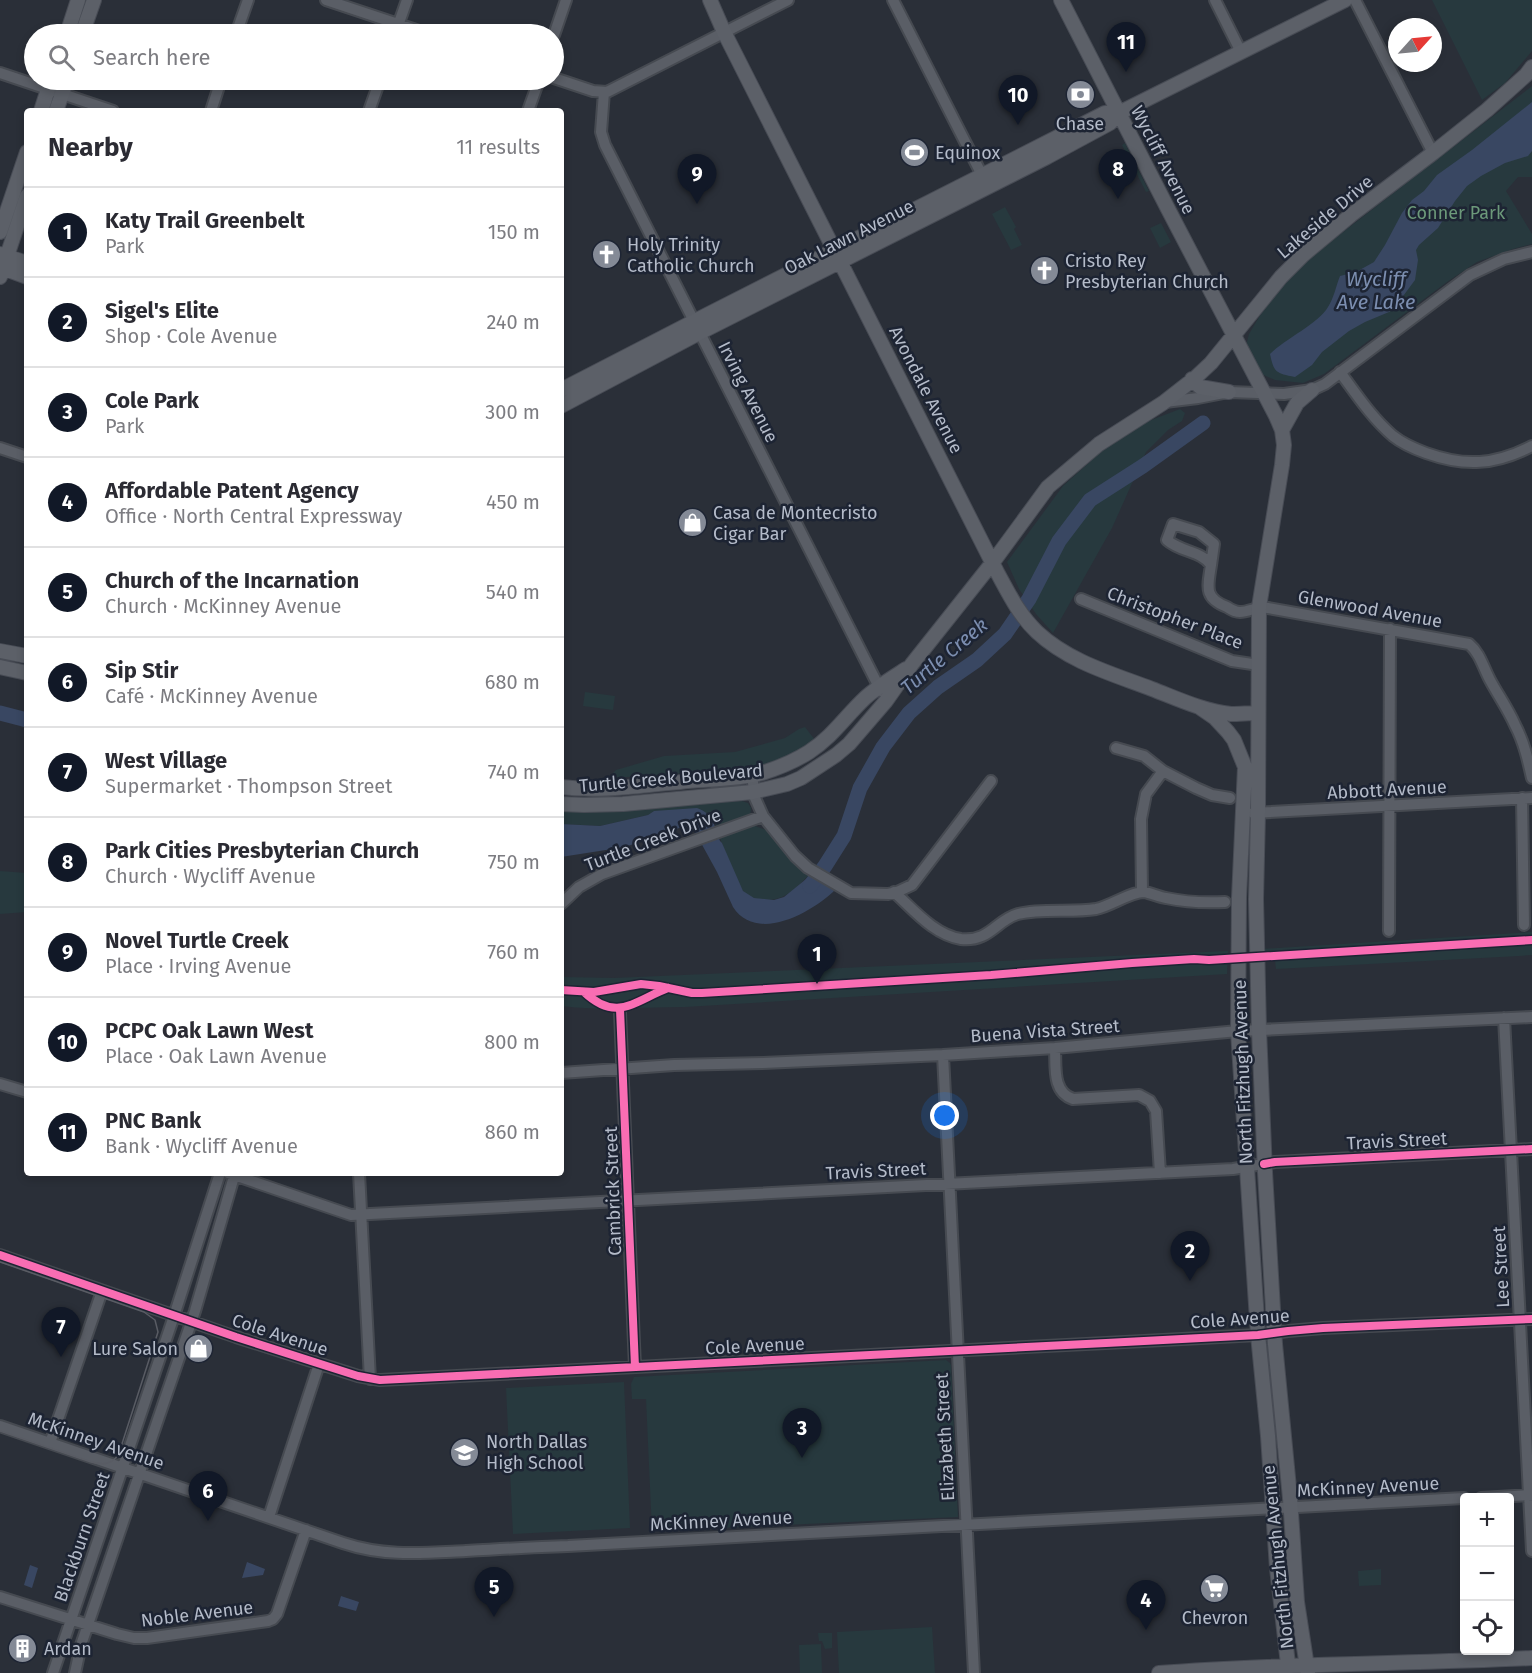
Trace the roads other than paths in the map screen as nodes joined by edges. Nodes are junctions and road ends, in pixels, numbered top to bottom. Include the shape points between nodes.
1 (78, 0) edge
2 (94, 0) edge
3 (248, 0) edge
4 (326, 0) edge
5 (408, 0) edge
6 (566, 0) edge
7 (710, 0) edge
8 (788, 0) edge
9 (893, 0) edge
10 (1061, 0) edge
11 (1215, 0) edge
12 (1345, 0) edge
13 (1355, 0) edge
14 (70, 24) edge
15 (86, 24) edge
16 (240, 24) edge
17 (385, 24) edge
18 (399, 24) edge
19 (558, 24) edge
20 (724, 32) junction
21 (1241, 52) junction
22 (1530, 71) edge
23 (0, 73) edge
24 (24, 79) edge
25 (564, 81) edge
26 (52, 90) edge
27 (54, 90) edge
28 (61, 90) edge
29 (218, 90) edge
30 (376, 90) edge
31 (535, 90) edge
32 (604, 92) junction
33 (43, 108) edge
34 (56, 108) edge
35 (106, 108) edge
36 (212, 108) edge
37 (370, 108) edge
38 (529, 108) edge
39 (1119, 113) junction
40 (1433, 153) junction
41 (24, 161) edge
42 (985, 181) junction
43 (24, 204) edge
44 (0, 232) edge
45 (1532, 252) edge
46 (837, 256) junction
47 (24, 263) edge
48 (2, 265) edge
49 (24, 276) edge
50 (696, 327) junction
51 (1234, 336) junction
52 (1340, 372) junction
53 (600, 378) junction
54 (1192, 379) junction
55 (564, 389) edge
56 (1312, 390) junction
57 (1229, 392) junction
58 (1265, 394) junction
59 (564, 404) edge
60 (1159, 405) junction
61 (1282, 430) junction
62 (1532, 446) edge
63 (0, 448) edge
64 (24, 456) edge
65 (1211, 565) junction
66 (995, 567) junction
67 (1081, 599) dead end
68 (1259, 607) junction
69 (1390, 629) junction
70 (5, 652) edge
71 (24, 655) edge
72 (912, 664) junction
73 (1259, 665) junction
74 (4, 668) edge
75 (24, 672) edge
76 (879, 687) junction
77 (886, 701) junction
78 (1199, 707) junction
79 (1258, 713) junction
80 (825, 740) junction
81 (1116, 748) dead end
82 (836, 755) junction
83 (1245, 766) joint
84 (1163, 771) junction
85 (752, 775) junction
86 (1532, 778) edge
87 (991, 781) dead end
88 (564, 787) edge
89 (603, 788) junction
90 (754, 792) junction
91 (1230, 798) dead end
92 (1527, 798) edge
93 (564, 804) edge
94 (603, 804) junction
95 (1390, 806) junction
96 (1243, 813) junction
97 (1258, 813) junction
98 (763, 816) junction
99 (904, 889) junction
100 (1143, 892) junction
101 (1256, 898) junction
102 (1232, 900) junction
103 (564, 901) edge
104 (914, 910) junction
105 (1524, 925) dead end
106 (1389, 931) dead end
107 (620, 1012) dead end
108 (1532, 1017) edge
109 (1504, 1018) junction
110 (1259, 1030) junction
111 (1238, 1031) junction
112 (1055, 1048) junction
113 (943, 1056) junction
114 (623, 1068) junction
115 (564, 1073) edge
116 (0, 1084) edge
117 (24, 1091) edge
118 (1532, 1149) edge
119 (1511, 1150) junction
120 (1264, 1164) junction
121 (1246, 1167) junction
122 (1160, 1173) junction
123 (219, 1176) edge
124 (231, 1176) edge
125 (238, 1176) edge
126 (359, 1176) edge
127 (949, 1184) junction
128 (628, 1200) junction
129 (361, 1214) junction
130 (0, 1255) edge
131 (102, 1291) junction
132 (174, 1316) junction
133 (1532, 1318) edge
134 (1520, 1319) junction
135 (191, 1322) junction
136 (1274, 1333) junction
137 (1258, 1335) junction
138 (958, 1351) junction
139 (319, 1364) junction
140 (635, 1367) junction
141 (370, 1379) junction
142 (0, 1426) edge
143 (50, 1443) junction
144 (123, 1468) junction
145 (139, 1474) junction
146 (1531, 1495) edge
147 (1514, 1496) edge
148 (1460, 1498) edge
149 (1291, 1507) junction
150 (1273, 1509) junction
151 (269, 1517) junction
152 (966, 1525) junction
153 (306, 1530) junction
154 (1532, 1551) edge
155 (0, 1597) edge
156 (71, 1619) junction
157 (88, 1624) junction
158 (1532, 1658) edge
159 (1288, 1669) edge
160 (1308, 1669) edge
161 (53, 1673) edge
162 (75, 1673) edge
163 (974, 1673) edge
164 (1159, 1673) edge

1 - 14 main road
2 - 15 main road
3 - 16 street
4 - 17 street
5 - 18 street
6 - 19 street
7 - 20 main road, Avondale Avenue
8 - 20 street
9 - 42 street
10 - 39 main road, Wycliff Avenue
11 - 21 street
12 - 21 main road, Oak Lawn Avenue
13 - 40 street
20 - 32 street
20 - 46 main road, Avondale Avenue
21 - 39 main road, Oak Lawn Avenue
22 - 40 main road, Lakeside Drive
23 - 24 street
25 - 32 street
26 - 33 main road
27 - 34 main road
28 - 35 street
29 - 36 street
30 - 37 street
31 - 38 street
32 - 50 street, Irving Avenue via 602,137
39 - 42 main road, Oak Lawn Avenue via 1106,113
39 - 51 main road, Wycliff Avenue
40 - 51 main road, Lakeside Drive via 1303,255
41 - 44 main road
42 - 46 main road, Oak Lawn Avenue
43 - 48 main road
45 - 52 street via 1504,259 1470,275
46 - 50 main road, Oak Lawn Avenue
46 - 66 main road, Avondale Avenue
47 - 48 main road
48 - 49 main road
50 - 53 main road, Oak Lawn Avenue
50 - 76 street, Irving Avenue
51 - 54 main road, Lakeside Drive
51 - 58 main road, North Fitzhugh Avenue
52 - 56 street
52 - 62 street via 1363,404 1410,447 1460,463 1487,462
53 - 55 main road, Oak Lawn Avenue
53 - 59 main road, Oak Lawn Avenue
54 - 57 main road via 1200,387
54 - 60 main road, Lakeside Drive
56 - 58 street, Turtle Creek Boulevard
56 - 61 main road via 1297,403
57 - 58 street, Turtle Creek Boulevard
57 - 60 street, Turtle Creek Boulevard
58 - 61 main road, North Fitzhugh Avenue
60 - 66 main road, Turtle Creek Boulevard via 1099,444 1048,487
61 - 68 main road, North Fitzhugh Avenue via 1282,465
63 - 64 street
65 - 65 street, Glenwood Avenue via 1204,557 1167,540 1173,524 1199,532 1214,544
65 - 68 street, Glenwood Avenue via 1207,588 1216,603 1239,612
66 - 72 main road, Turtle Creek Boulevard
66 - 78 main road, Avondale Avenue via 1017,608 1049,642 1081,661
67 - 73 street, Christopher Place via 1232,661
68 - 69 street, Glenwood Avenue
68 - 73 main road, North Fitzhugh Avenue
69 - 86 street, Glenwood Avenue via 1474,648 1516,726
69 - 95 street
70 - 71 main road
70 - 74 main road
72 - 76 main road, Turtle Creek Boulevard
72 - 77 main road, Turtle Creek Boulevard
73 - 79 main road, North Fitzhugh Avenue
74 - 75 main road
76 - 77 street, Irving Avenue
76 - 80 main road, Turtle Creek Boulevard
77 - 82 main road, Turtle Creek Boulevard
78 - 79 main road, Avondale Avenue
78 - 83 main road, Avondale Avenue via 1228,732
79 - 97 main road, North Fitzhugh Avenue
80 - 82 main road
80 - 85 main road, Turtle Creek Boulevard via 792,761
81 - 84 street via 1143,756
82 - 90 main road, Turtle Creek Boulevard via 801,778
83 - 96 main road, North Fitzhugh Avenue
84 - 91 street via 1212,795
84 - 100 street via 1146,794 1141,819
85 - 89 main road, Turtle Creek Boulevard
85 - 90 street
87 - 99 street
88 - 89 main road, Turtle Creek Boulevard
89 - 94 main road
90 - 94 main road, Turtle Creek Boulevard
90 - 98 street
92 - 95 street, Abbott Avenue
92 - 105 street
93 - 94 main road, Turtle Creek Boulevard
95 - 97 street, Abbott Avenue
95 - 106 street
96 - 97 street, Abbott Avenue
96 - 102 main road, North Fitzhugh Avenue
97 - 101 main road, North Fitzhugh Avenue
98 - 99 street via 795,856 836,886 851,893 876,895
98 - 103 street, Turtle Creek Drive via 602,874
99 - 104 street
99 - 104 street
100 - 102 street via 1206,903
100 - 104 street via 1095,909 1014,915 992,932 970,939 938,931
101 - 102 main road
101 - 110 main road, North Fitzhugh Avenue
102 - 111 main road, North Fitzhugh Avenue
107 - 114 street, Cambrick Street
108 - 109 street, Buena Vista Street
109 - 110 street, Buena Vista Street
109 - 119 street, Lee Street
110 - 111 street, Buena Vista Street
110 - 120 main road, North Fitzhugh Avenue
111 - 112 street, Buena Vista Street
111 - 121 main road, North Fitzhugh Avenue
112 - 113 street, Buena Vista Street
112 - 122 street via 1059,1088 1067,1097 1139,1095 1150,1101 1156,1111
113 - 114 street, Buena Vista Street
113 - 127 street, Elizabeth Street
114 - 115 street, Buena Vista Street
114 - 128 street, Cambrick Street
116 - 117 street
118 - 119 street, Travis Street
119 - 120 street, Travis Street
119 - 134 street, Lee Street
120 - 121 street, Travis Street
120 - 136 main road, North Fitzhugh Avenue
121 - 122 street, Travis Street
121 - 137 main road, North Fitzhugh Avenue
122 - 127 street, Travis Street
123 - 132 street, Blackburn Street
124 - 135 street, Blackburn Street
125 - 129 street, Travis Street via 351,1215
126 - 129 street
127 - 128 street, Travis Street
127 - 138 street, Elizabeth Street
128 - 129 street, Travis Street
128 - 140 street, Cambrick Street
129 - 141 street
130 - 131 street, Cole Avenue
131 - 132 street, Cole Avenue
131 - 143 street
132 - 135 street, Cole Avenue
132 - 144 street, Blackburn Street
133 - 134 street, Cole Avenue
134 - 136 street, Cole Avenue
134 - 146 street, Lee Street
135 - 139 street, Cole Avenue
135 - 145 street, Blackburn Street
136 - 137 street, Cole Avenue
136 - 149 main road, North Fitzhugh Avenue
137 - 138 street, Cole Avenue
137 - 150 main road, North Fitzhugh Avenue
138 - 140 street, Cole Avenue
138 - 152 street, Elizabeth Street
139 - 141 street, Cole Avenue
139 - 151 street
140 - 141 street, Cole Avenue
142 - 143 street, McKinney Avenue
143 - 144 street, McKinney Avenue
144 - 145 street, McKinney Avenue
144 - 156 street, Blackburn Street
145 - 151 street, McKinney Avenue
145 - 157 street, Blackburn Street
146 - 147 street
146 - 154 street, Lee Street
148 - 149 street, McKinney Avenue
149 - 150 street, McKinney Avenue
149 - 160 main road, North Fitzhugh Avenue via 1295,1585
150 - 152 street, McKinney Avenue
150 - 159 main road, North Fitzhugh Avenue
151 - 153 street, McKinney Avenue
152 - 153 street, McKinney Avenue via 432,1553 379,1552
152 - 163 street, Elizabeth Street
153 - 157 street, Noble Avenue via 277,1614 271,1620 147,1638 128,1637
155 - 156 street, Noble Avenue
156 - 157 street, Noble Avenue
156 - 161 street, Blackburn Street
157 - 162 street, Blackburn Street
158 - 160 main road
159 - 160 main road
159 - 164 main road

